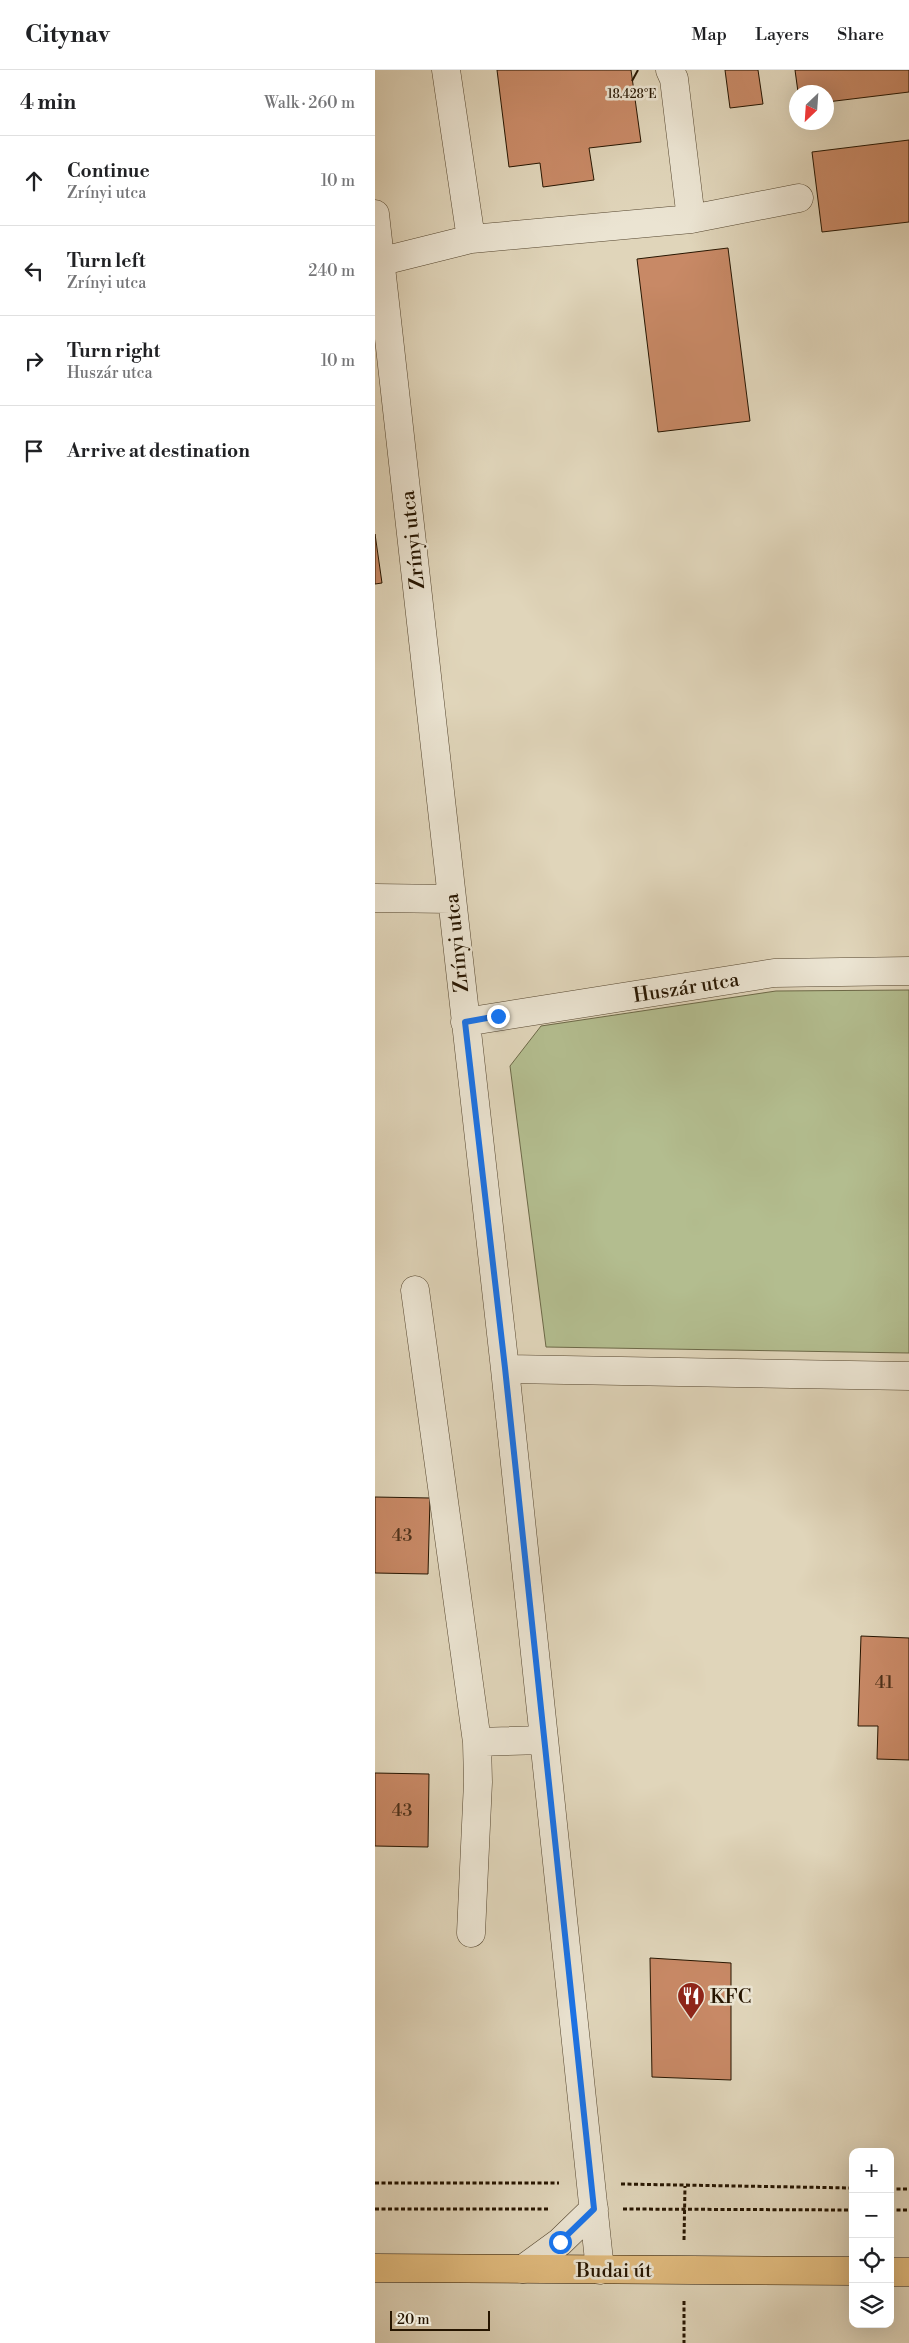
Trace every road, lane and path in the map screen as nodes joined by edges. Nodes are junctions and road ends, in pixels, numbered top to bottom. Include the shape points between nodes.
1 (446, 70) edge
2 (670, 70) edge
3 (799, 198) dead end
4 (375, 214) edge
5 (691, 219) junction
6 (471, 239) junction
7 (378, 262) edge
8 (375, 898) edge
9 (451, 899) junction
10 (909, 971) edge
11 (465, 1022) junction
12 (415, 1290) dead end
13 (505, 1368) junction
14 (909, 1376) edge
15 (544, 1740) junction
16 (477, 1742) junction
17 (471, 1932) dead end
18 (894, 2189) edge
19 (909, 2189) edge
20 (594, 2209) junction
21 (894, 2210) edge
22 (909, 2210) edge
23 (375, 2268) edge
24 (523, 2270) junction
25 (601, 2270) junction
26 (849, 2271) edge
27 (894, 2272) edge
28 (909, 2272) edge

1 - 6 street
2 - 5 street via 674,79
3 - 5 street
4 - 7 street, Zrínyi utca
5 - 6 street
6 - 7 street
7 - 9 street, Zrínyi utca
8 - 9 street
9 - 11 street, Zrínyi utca
10 - 11 street, Huszár utca via 773,973
11 - 13 street, Zrínyi utca
12 - 16 street
13 - 14 street
13 - 15 street, Zrínyi utca
15 - 16 street
15 - 20 street, Zrínyi utca
16 - 17 street
18 - 19 path
20 - 24 street via 560,2242
20 - 25 street, Zrínyi utca
21 - 22 path
23 - 24 main road, Budai út
24 - 25 main road, Budai út
25 - 26 main road, Budai út
27 - 28 main road

